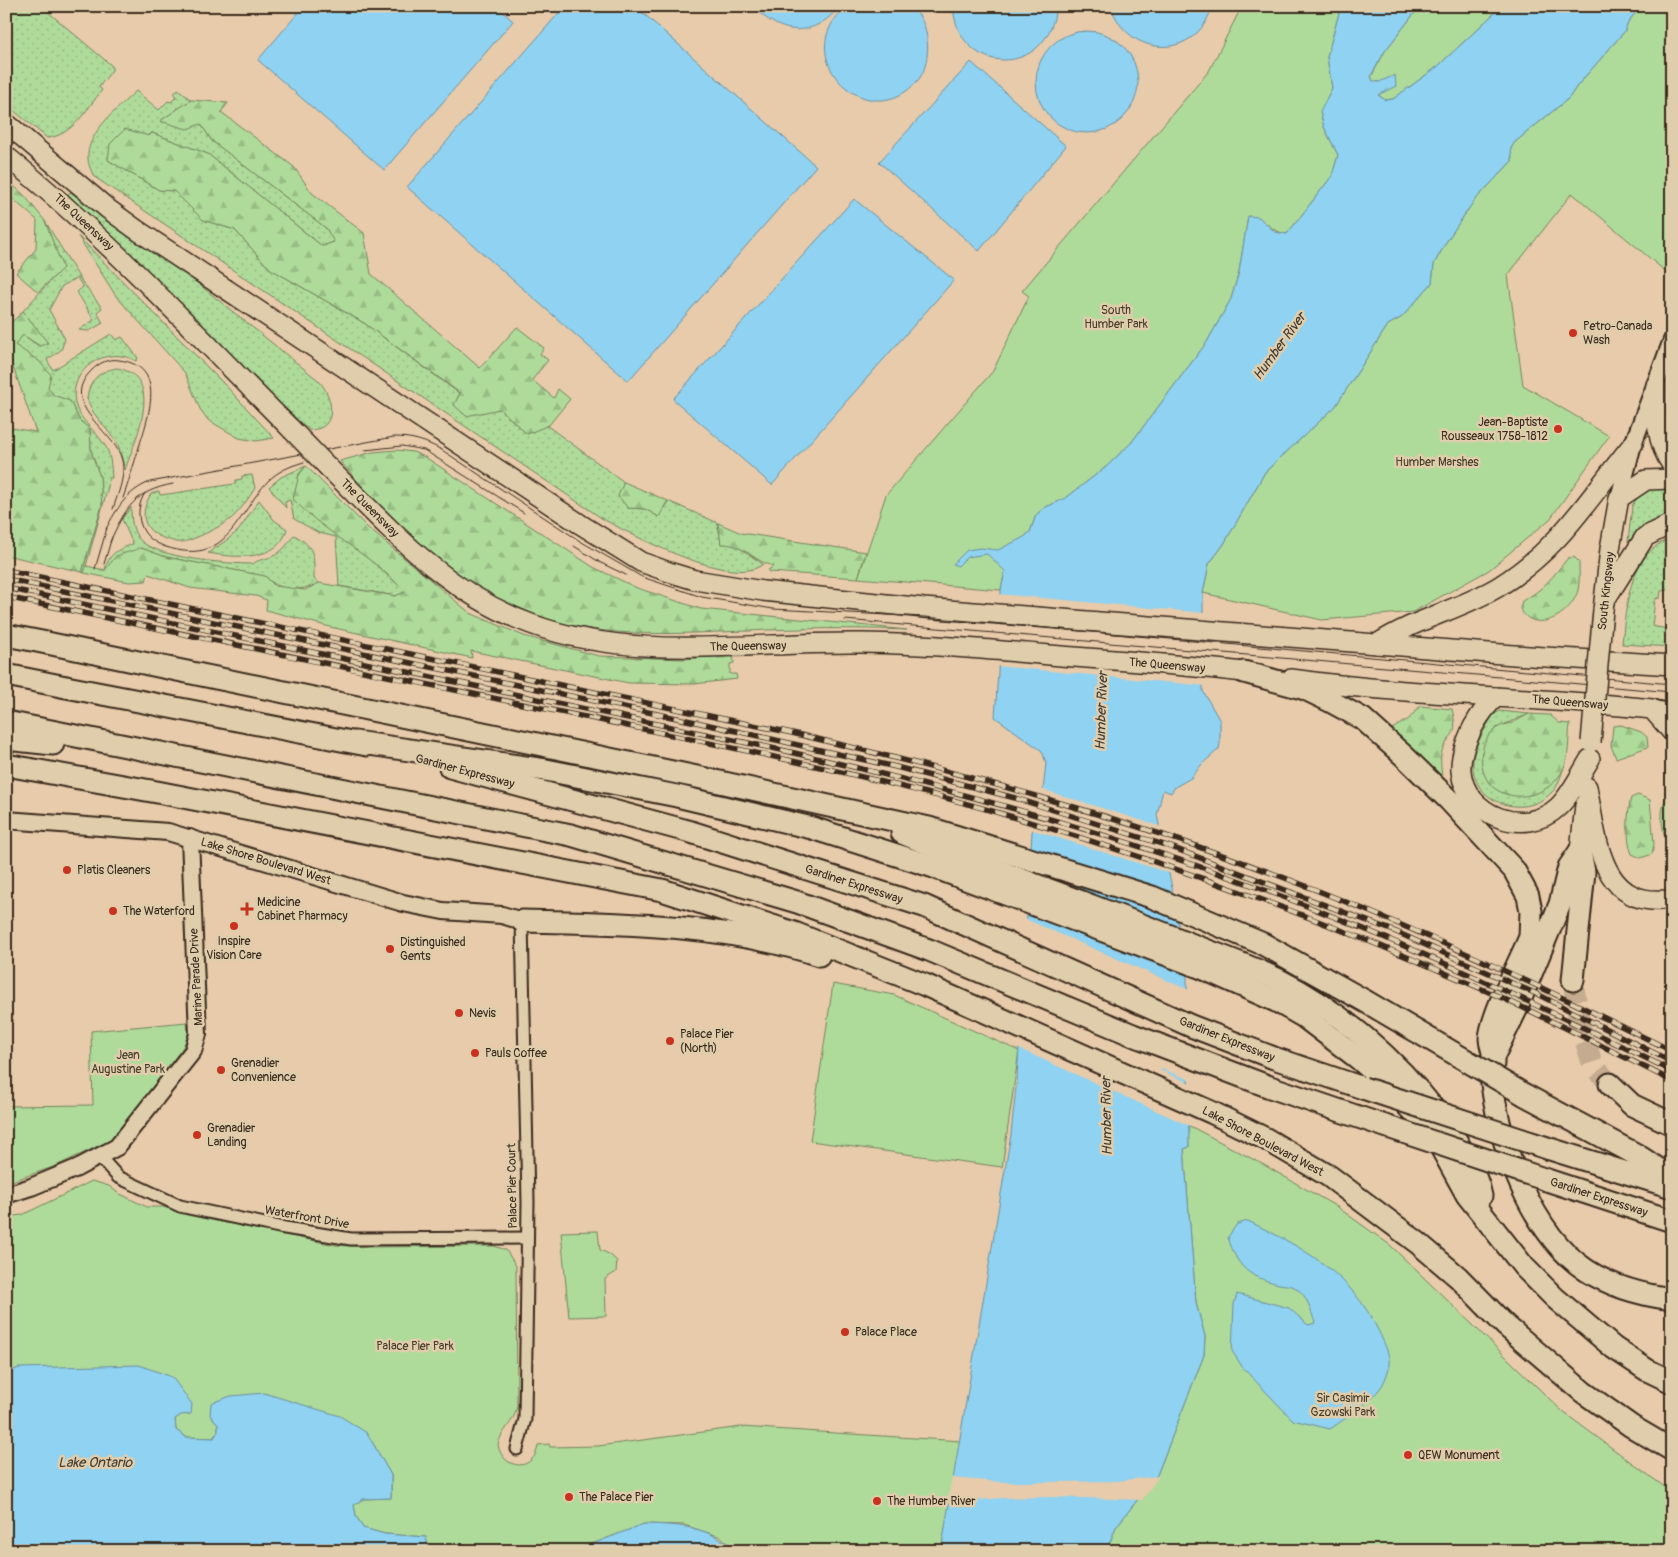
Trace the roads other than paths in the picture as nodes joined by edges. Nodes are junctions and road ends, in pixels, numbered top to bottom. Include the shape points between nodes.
1 (6, 123) edge
2 (6, 156) edge
3 (1672, 340) edge
4 (1656, 385) junction
5 (1634, 444) junction
6 (1672, 465) edge
7 (1672, 479) edge
8 (1618, 498) junction
9 (1672, 523) edge
10 (1604, 605) junction
11 (6, 635) edge
12 (1377, 644) junction
13 (1672, 665) edge
14 (1244, 672) junction
15 (6, 675) edge
16 (1496, 697) junction
17 (1652, 710) junction
18 (1672, 712) edge
19 (11, 731) edge
20 (1672, 732) edge
21 (355, 742) junction
22 (1590, 751) junction
23 (6, 765) edge
24 (1587, 787) junction
25 (6, 820) edge
26 (190, 838) junction
27 (930, 846) junction
28 (1580, 850) junction
29 (1672, 899) edge
30 (522, 921) junction
31 (903, 976) junction
32 (1573, 980) tunnel mouth
33 (1494, 1056) junction
34 (1610, 1084) tunnel mouth
35 (1672, 1124) edge
36 (100, 1157) junction
37 (1672, 1178) edge
38 (1672, 1187) edge
39 (6, 1195) edge
40 (1485, 1216) junction
41 (1672, 1221) edge
42 (527, 1238) junction
43 (1672, 1299) edge
44 (1672, 1382) edge
45 (517, 1449) dead end
46 (1672, 1450) edge

1 - 12 main road, The Queensway via 137,230 641,562 695,580 763,591 924,608
2 - 14 main road, The Queensway, bridge via 55,194 107,244 426,563 486,604 530,624 608,642 676,647 923,644
3 - 4 street, South Kingsway
4 - 5 street, South Kingsway
4 - 6 main road via 1656,417 1661,441
5 - 8 street, South Kingsway
5 - 12 main road via 1544,552 1499,586 1474,600 1397,631
7 - 8 main road via 1641,482
8 - 10 main road, South Kingsway
9 - 10 main road via 1645,537
10 - 22 main road, South Kingsway, bridge
11 - 27 highway, bridge via 696,777 849,812
12 - 13 main road, The Queensway
14 - 16 main road, The Queensway via 1336,685
14 - 33 highway via 1305,688 1363,719 1449,800 1514,870 1528,896 1530,937 1494,1022 1490,1040
15 - 21 highway, Gardiner Expressway, bridge
16 - 17 main road, The Queensway via 1566,700
16 - 22 main road via 1480,713 1461,761 1466,787 1486,812 1516,822 1543,817 1558,807
17 - 18 street, The Queensway
17 - 20 main road
19 - 41 highway, Gardiner Expressway, bridge via 177,757 571,835 797,902 930,950 1133,1035 1270,1087
21 - 27 highway via 546,770 677,796 812,828
21 - 38 highway, Gardiner Expressway, bridge via 691,832 924,906 1191,1026 1274,1058
22 - 24 main road, South Kingsway
23 - 31 highway, Lake Shore Boulevard West via 662,890 797,934
24 - 28 main road, South Kingsway
24 - 29 main road via 1601,858 1613,879 1622,889 1644,901
25 - 26 street, Lake Shore Boulevard West via 168,832
26 - 30 street, Lake Shore Boulevard West via 403,903 443,911 502,914
26 - 36 street, Marine Parade Drive via 198,1024 196,1042 186,1060 117,1148
27 - 37 highway, bridge via 1152,897 1263,944 1525,1095 1637,1155
27 - 40 highway via 1276,1001 1332,1036 1385,1082 1433,1133 1467,1195
27 - 40 highway via 1123,917 1279,980 1335,1015 1360,1034 1421,1093 1447,1127 1480,1192
28 - 32 highway via 1584,872
28 - 33 highway via 1569,867 1560,904
30 - 31 highway via 638,924 711,930 802,950 887,978
30 - 42 street, Palace Pier Court
31 - 46 highway, Lake Shore Boulevard West via 1213,1113 1329,1176 1458,1277 1505,1325 1583,1392
33 - 43 highway via 1492,1083 1510,1156 1521,1185 1549,1234 1573,1260 1602,1279 1659,1298
34 - 35 highway via 1632,1105
36 - 39 street, Marine Parade Drive
36 - 42 street, Waterfront Drive via 118,1177 180,1206 279,1227 351,1239
40 - 44 highway via 1524,1267 1574,1315 1620,1352
42 - 45 street, Palace Pier Court via 525,1419

